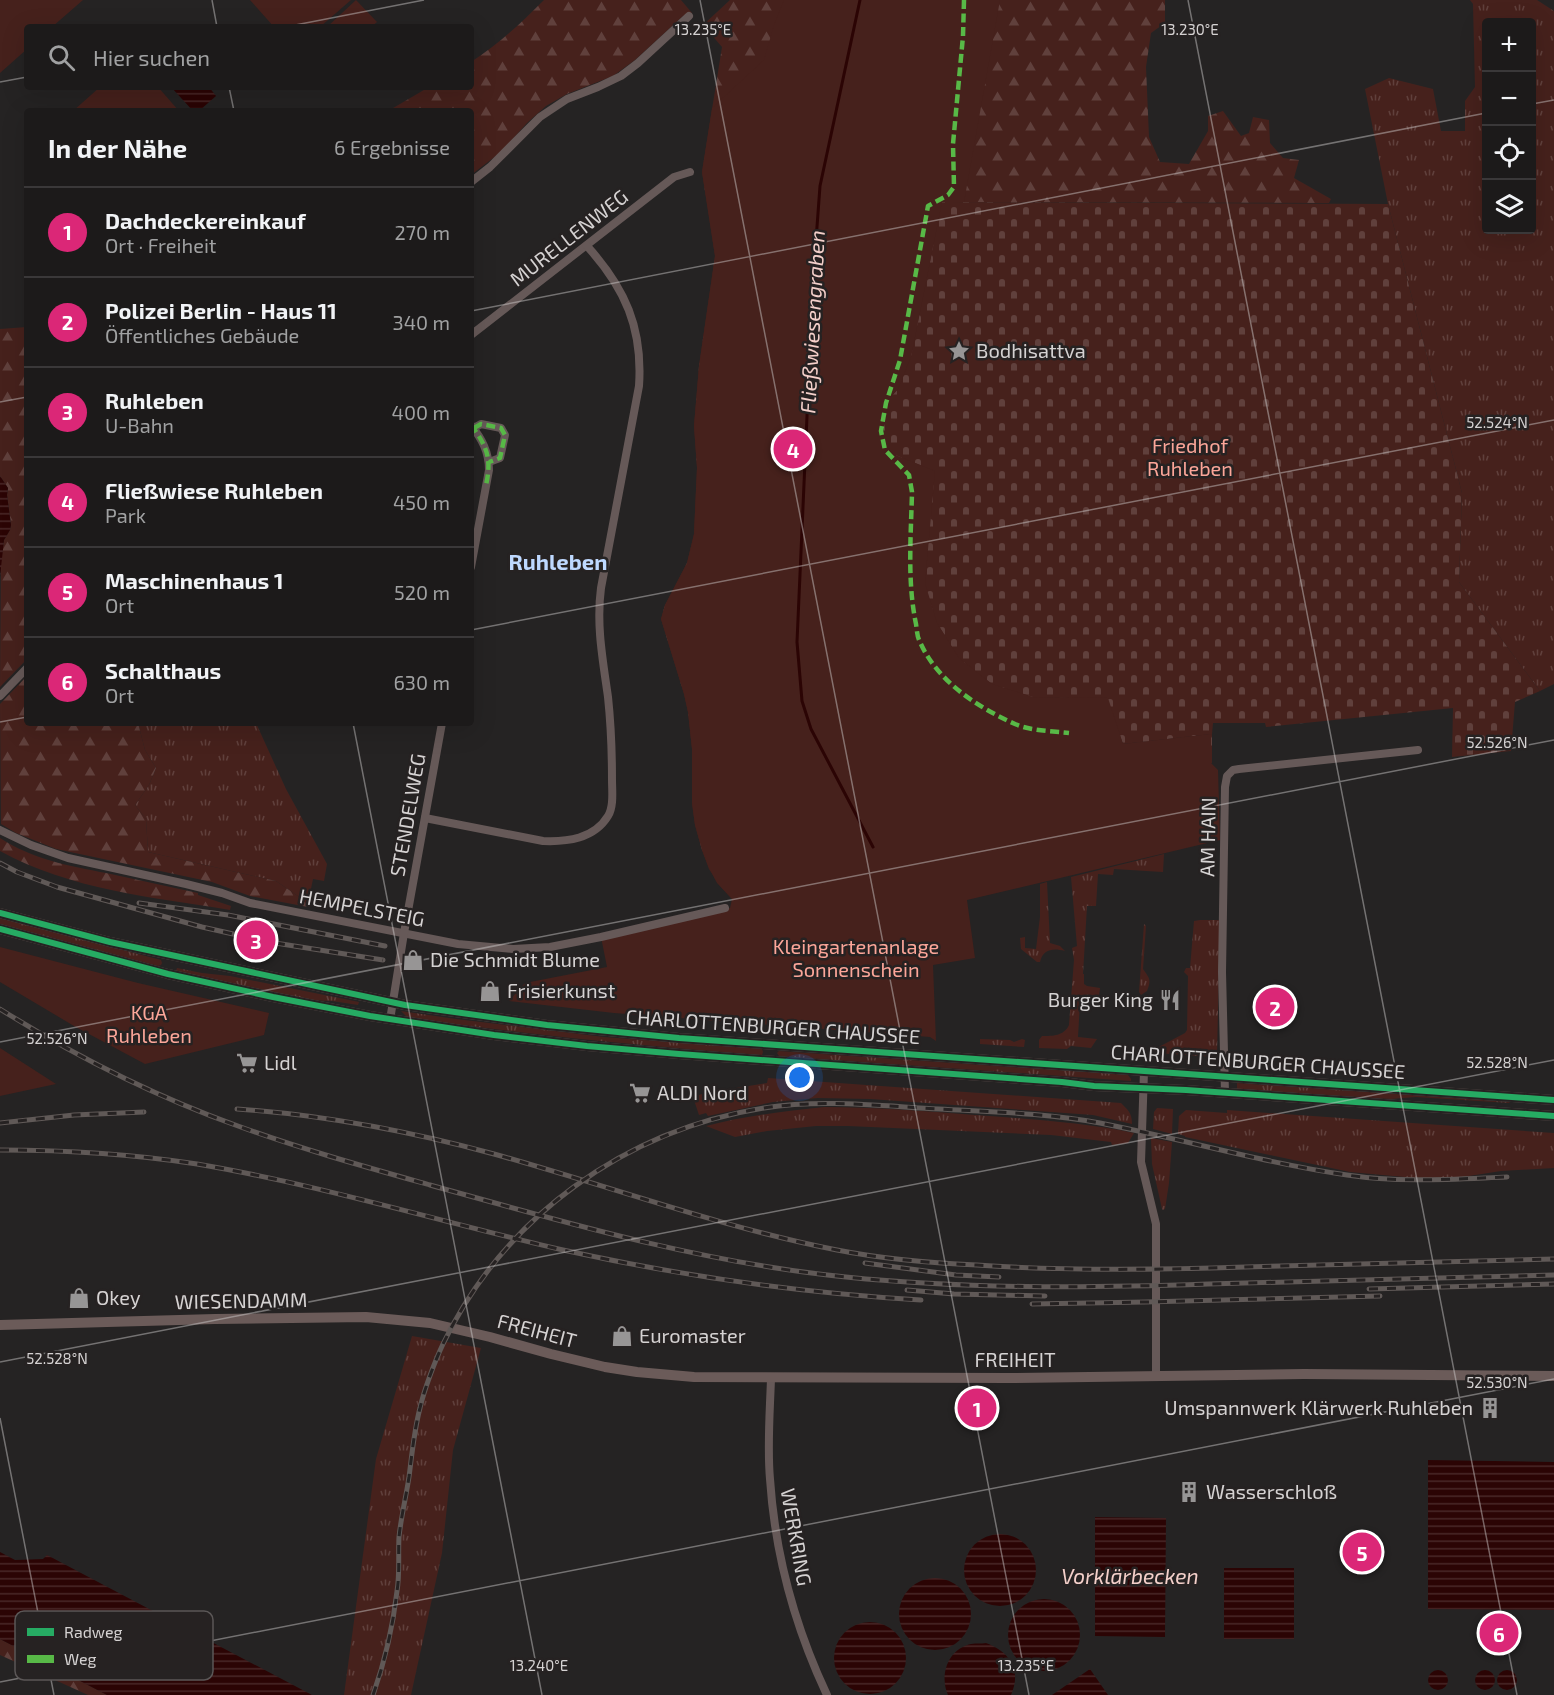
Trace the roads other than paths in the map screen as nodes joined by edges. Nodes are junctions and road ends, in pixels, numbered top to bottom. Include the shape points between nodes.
1 (689, 16) dead end
2 (690, 172) dead end
3 (474, 180) edge
4 (587, 246) junction
5 (474, 333) edge
6 (474, 426) edge
7 (474, 430) edge
8 (489, 462) junction
9 (474, 551) edge
10 (24, 671) edge
11 (0, 696) edge
12 (441, 726) edge
13 (1419, 750) dead end
14 (425, 818) junction
15 (0, 830) edge
16 (725, 908) dead end
17 (0, 913) edge
18 (0, 929) edge
19 (404, 933) junction
20 (392, 1002) junction
21 (390, 1020) junction
22 (1144, 1071) junction
23 (1224, 1076) junction
24 (1143, 1089) junction
25 (1225, 1093) junction
26 (1554, 1100) edge
27 (1554, 1116) edge
28 (0, 1325) edge
29 (481, 1335) joint
30 (1156, 1376) junction
31 (1554, 1376) edge
32 (771, 1378) junction
33 (827, 1695) edge

1 - 3 street via 621,76 567,99 540,117
2 - 4 street, MURELLENWEG via 674,177
4 - 5 street, MURELLENWEG
4 - 14 street via 625,300 636,330 640,367 598,614 611,730 611,808 592,831 563,841 543,841
6 - 8 street via 501,428 505,435 500,458
7 - 8 street
8 - 9 street
10 - 11 street
12 - 14 street, STENDELWEG
13 - 23 street, AM HAIN via 1239,769 1227,776 1222,972
14 - 19 street, STENDELWEG
15 - 19 street, HEMPELSTEIG via 68,858 186,884 250,903
16 - 19 street, HEMPELSTEIG via 550,947 479,947
17 - 20 main road, CHARLOTTENBURGER CHAUSSEE via 131,947
18 - 21 main road, CHARLOTTENBURGER CHAUSSEE via 189,979
19 - 20 street, STENDELWEG
20 - 21 street, STENDELWEG
20 - 22 main road, CHARLOTTENBURGER CHAUSSEE via 610,1032
21 - 24 main road, CHARLOTTENBURGER CHAUSSEE via 587,1046
22 - 23 main road, CHARLOTTENBURGER CHAUSSEE
22 - 24 street
23 - 25 street, AM HAIN
23 - 26 main road, CHARLOTTENBURGER CHAUSSEE
24 - 25 main road, CHARLOTTENBURGER CHAUSSEE
24 - 30 street via 1142,1162 1156,1224
25 - 27 main road, CHARLOTTENBURGER CHAUSSEE
28 - 29 main road, WIESENDAMM via 366,1317 430,1323
29 - 32 main road, FREIHEIT via 637,1372
30 - 31 main road, FREIHEIT
30 - 32 main road, FREIHEIT
32 - 33 street, WERKRING via 770,1476 779,1552 800,1629

